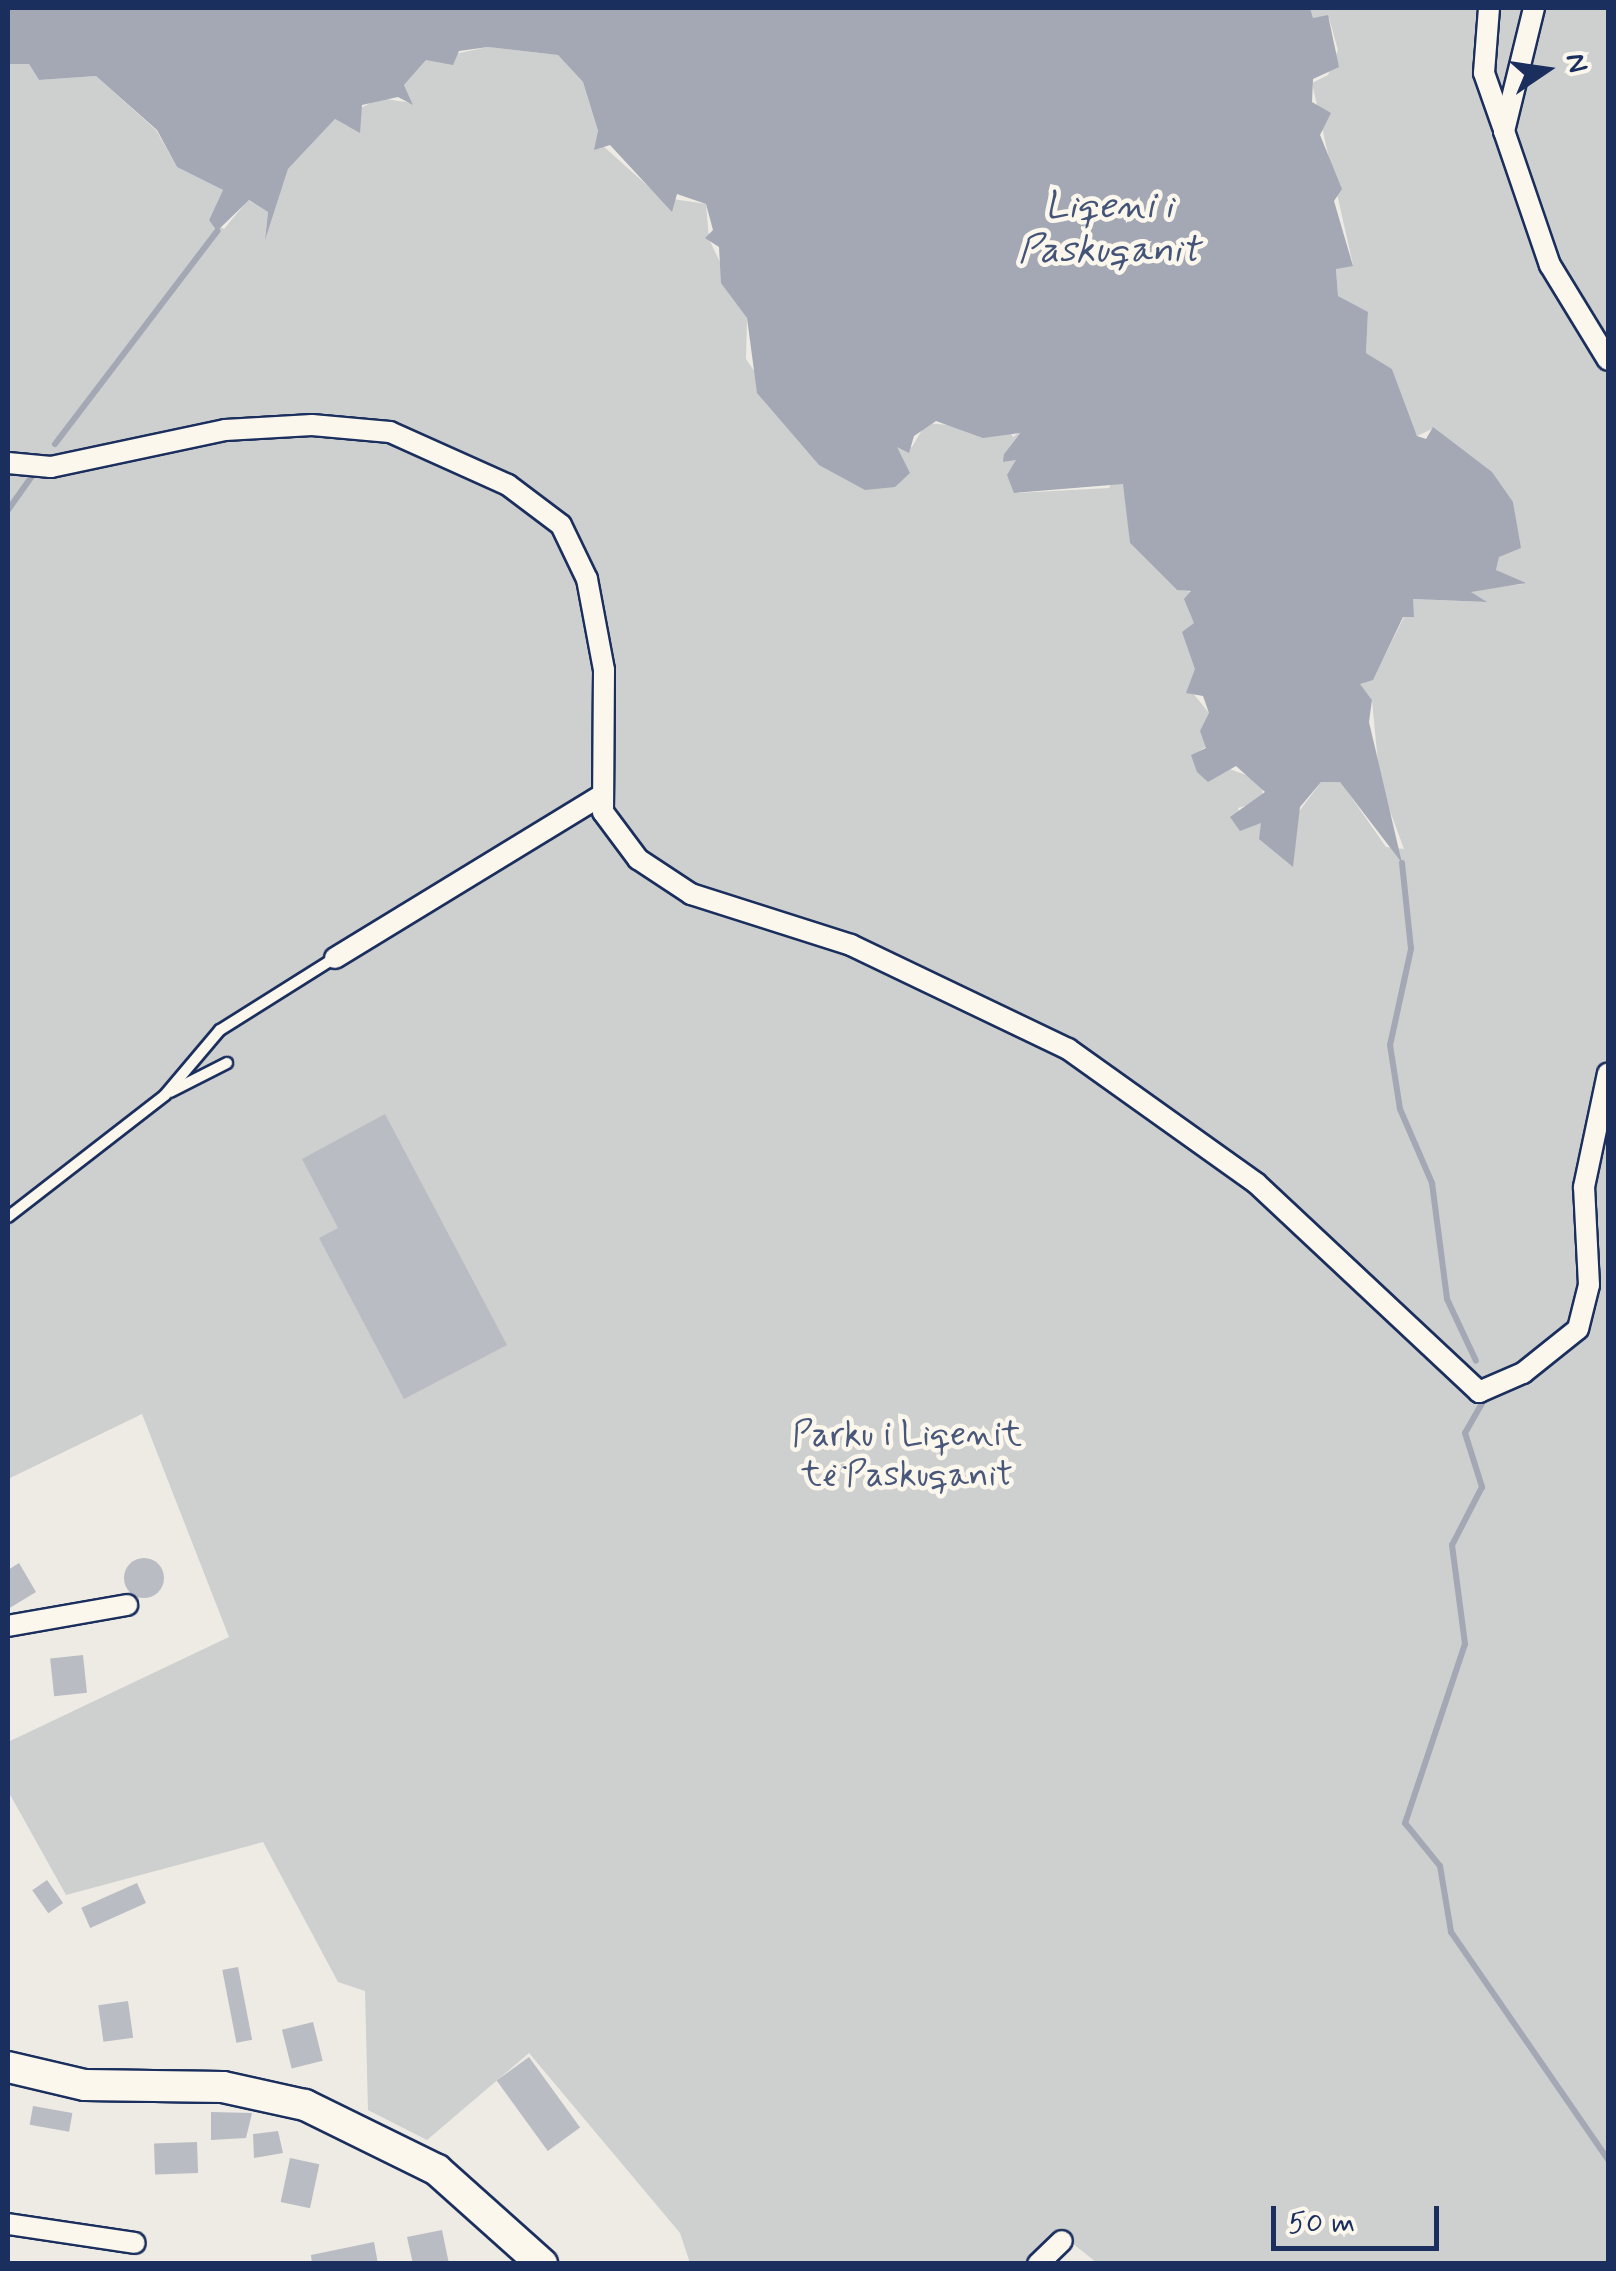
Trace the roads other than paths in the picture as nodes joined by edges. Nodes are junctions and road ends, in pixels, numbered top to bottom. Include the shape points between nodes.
1 (1489, 8) edge
2 (1534, 8) edge
3 (1504, 131) junction
4 (1608, 360) edge
5 (8, 464) edge
6 (600, 796) junction
7 (335, 958) joint
8 (227, 1063) dead end
9 (1608, 1073) edge
10 (165, 1095) junction
11 (8, 1217) edge
12 (128, 1605) dead end
13 (8, 1626) edge
14 (8, 2067) edge
15 (8, 2224) edge
16 (1062, 2241) dead end
17 (135, 2244) dead end
18 (542, 2264) edge
19 (1038, 2264) edge

1 - 3 street via 1484,74
2 - 3 street
3 - 4 street via 1550,265
5 - 6 street via 51,467 225,430 312,424 390,432 480,468 541,506 576,548 604,670
6 - 7 street
6 - 9 street via 614,832 665,880 851,945 1003,1013 1144,1100 1256,1183 1478,1392 1523,1373 1578,1330 1589,1285 1584,1187
7 - 10 lane via 220,1030
8 - 10 lane
10 - 11 lane
12 - 13 street
14 - 18 street via 85,2085 223,2087 305,2105 437,2170 481,2200
15 - 17 street
16 - 19 street

